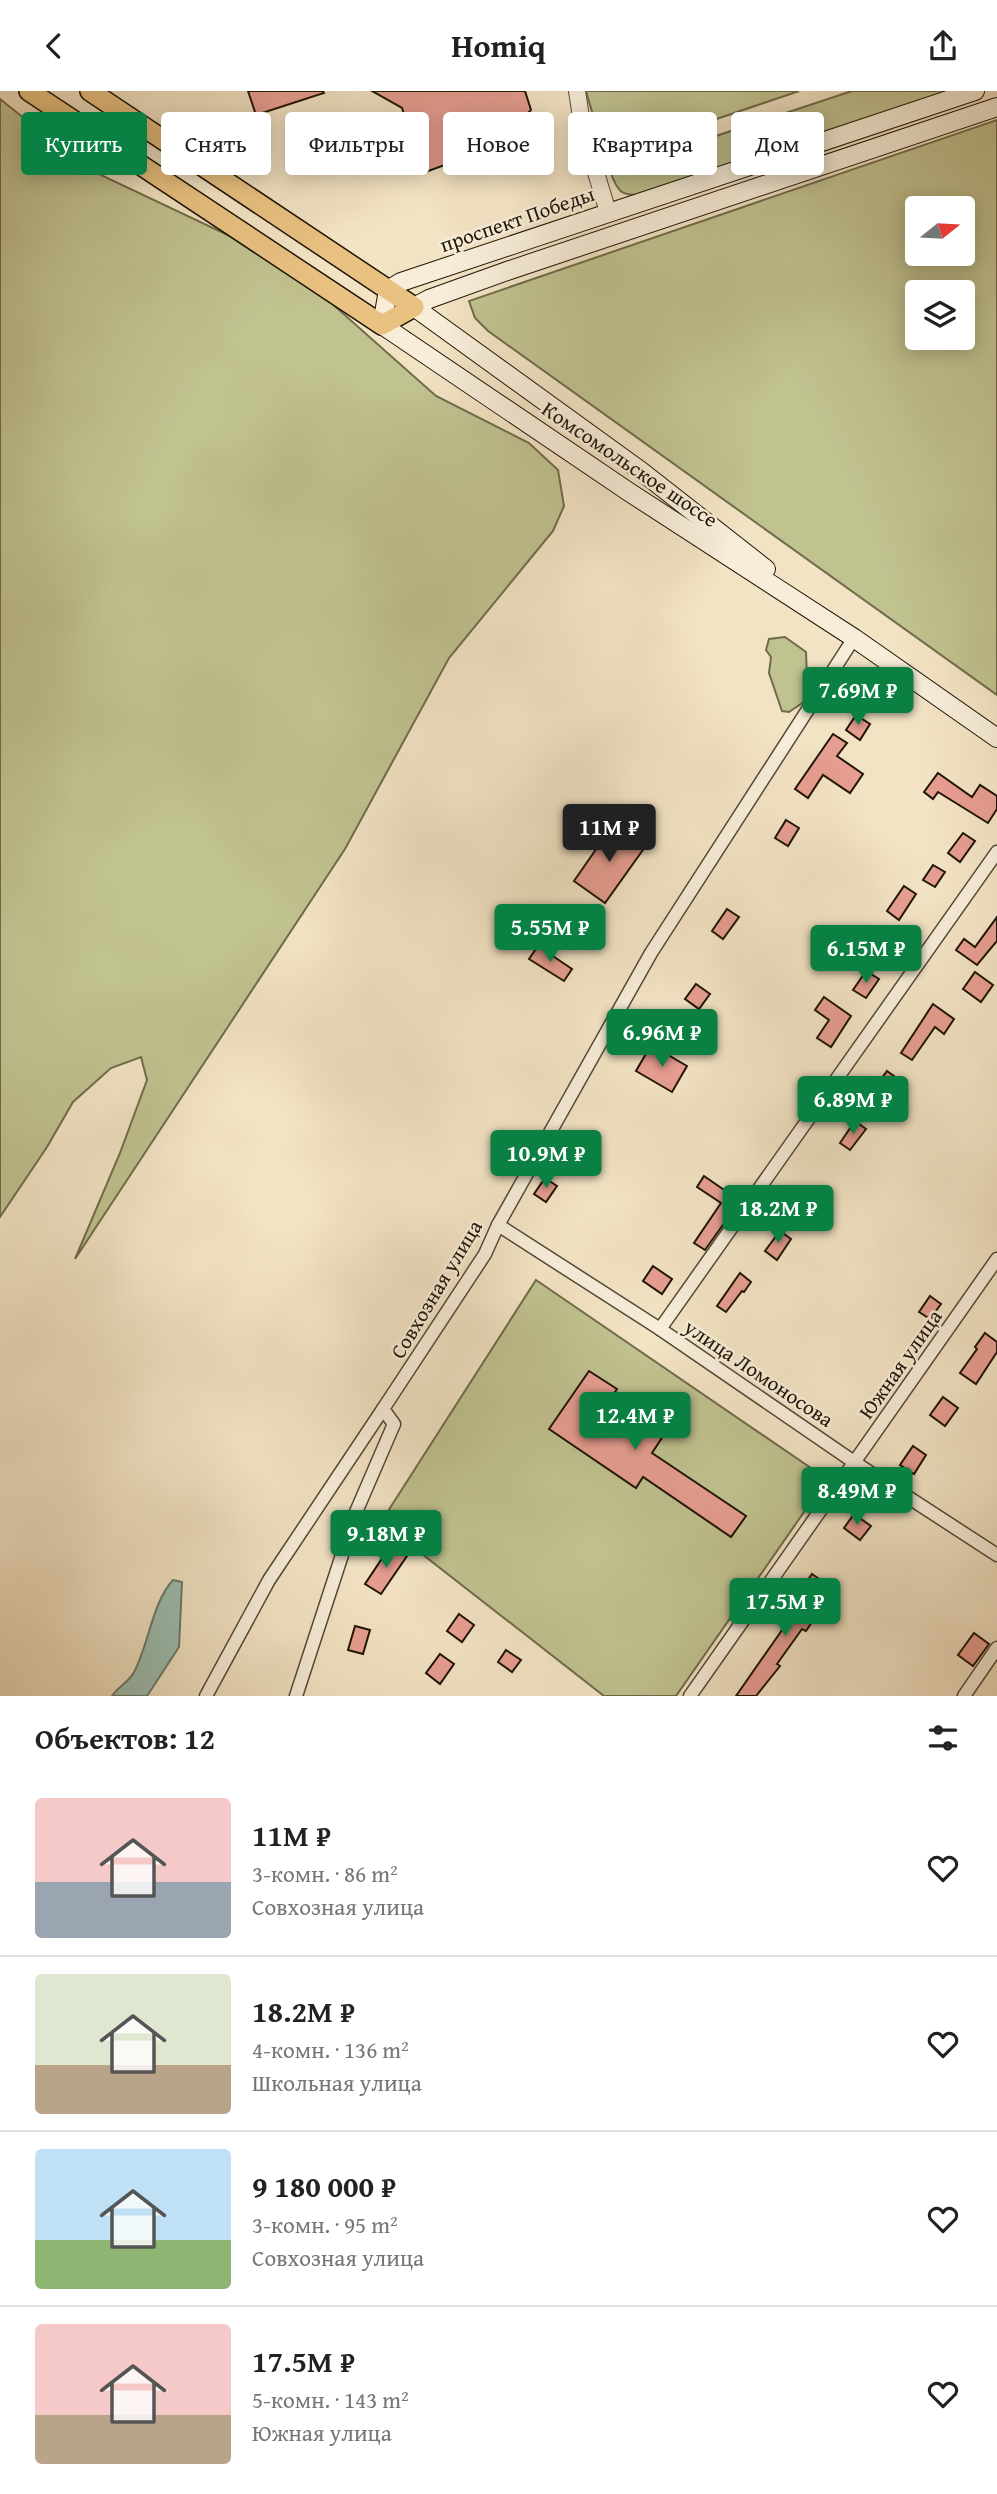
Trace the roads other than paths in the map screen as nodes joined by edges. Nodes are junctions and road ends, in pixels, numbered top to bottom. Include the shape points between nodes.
1 (29, 91) edge
2 (90, 91) edge
3 (577, 91) edge
4 (975, 91) edge
5 (997, 107) edge
6 (608, 212) junction
7 (615, 235) junction
8 (388, 290) junction
9 (414, 307) junction
10 (382, 325) junction
11 (641, 471) junction
12 (629, 492) junction
13 (854, 638) junction
14 (997, 738) edge
15 (997, 852) edge
16 (498, 1225) junction
17 (997, 1259) edge
18 (660, 1329) junction
19 (383, 1409) junction
20 (854, 1462) junction
21 (997, 1555) edge
22 (997, 1648) edge
23 (206, 1696) edge
24 (296, 1696) edge
25 (690, 1696) edge
26 (964, 1696) edge

1 - 10 main road, Комсомольское шоссе
2 - 8 main road, Комсомольское шоссе
3 - 6 street via 583,130
4 - 6 main road, проспект Победы
5 - 7 main road
6 - 7 main road
6 - 8 main road, проспект Победы
7 - 9 main road
8 - 9 main road, Комсомольское шоссе
8 - 10 main road
9 - 10 main road
9 - 11 main road, Комсомольское шоссе
10 - 12 main road, Комсомольское шоссе
11 - 12 main road
11 - 13 main road, Комсомольское шоссе
12 - 13 main road, Комсомольское шоссе
13 - 14 main road, Комсомольское шоссе
13 - 16 street, Совхозная улица via 651,953
15 - 18 street
16 - 18 street, улица Ломоносова
16 - 19 street, Совхозная улица via 485,1254
17 - 20 street, Южная улица
18 - 20 street, улица Ломоносова
19 - 23 street, Совхозная улица via 269,1580
19 - 24 street via 394,1424 356,1512
20 - 21 street, улица Ломоносова
20 - 25 street, Южная улица
22 - 26 street

